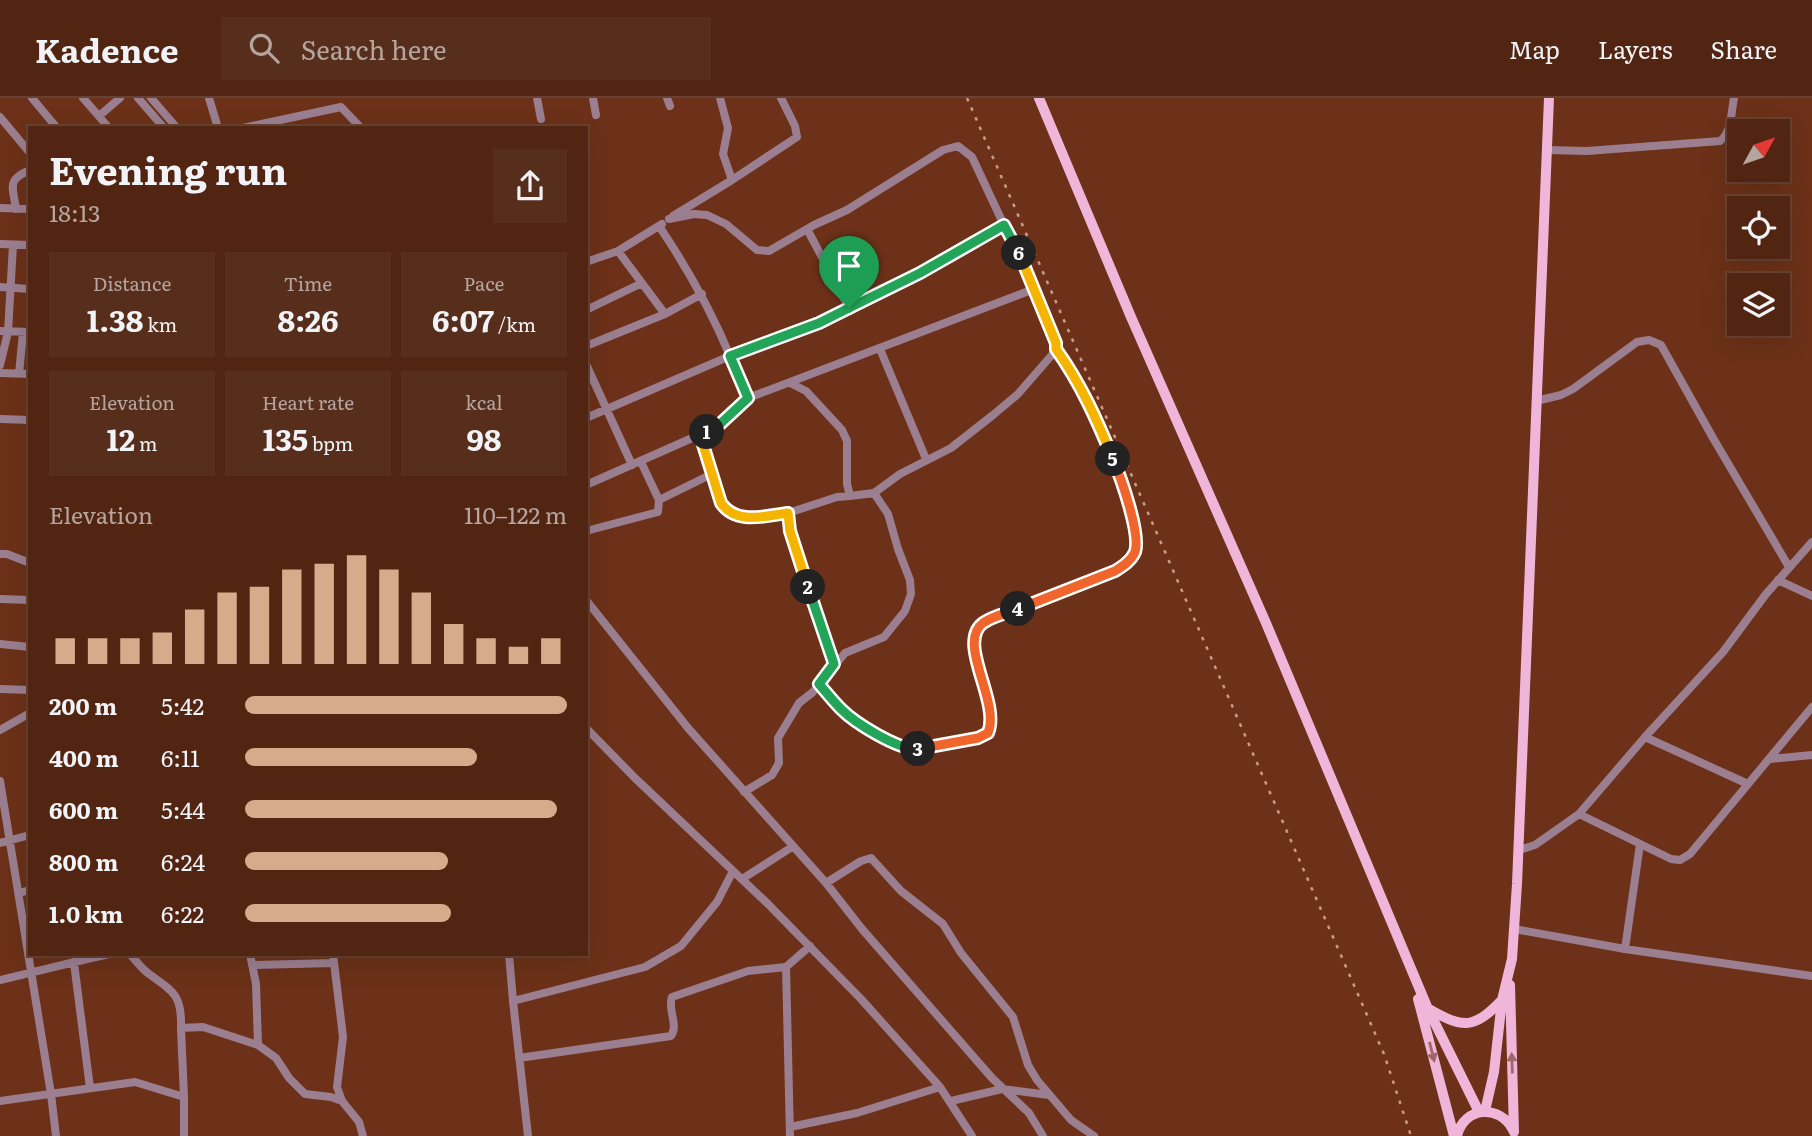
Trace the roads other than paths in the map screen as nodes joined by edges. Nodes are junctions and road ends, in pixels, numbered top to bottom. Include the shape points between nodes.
1 (32, 98) edge
2 (83, 98) edge
3 (120, 98) edge
4 (138, 98) edge
5 (151, 98) edge
6 (209, 98) edge
7 (337, 98) edge
8 (537, 98) edge
9 (593, 98) edge
10 (720, 98) edge
11 (780, 98) edge
12 (1039, 98) edge
13 (1549, 98) edge
14 (1734, 98) edge
15 (341, 107) junction
16 (596, 115) dead end
17 (99, 116) junction
18 (0, 117) edge
19 (541, 119) dead end
20 (55, 126) edge
21 (107, 126) edge
22 (162, 126) edge
23 (175, 126) edge
24 (217, 126) edge
25 (252, 126) edge
26 (359, 126) edge
27 (1547, 150) junction
28 (28, 151) edge
29 (28, 171) edge
30 (732, 180) junction
31 (0, 208) edge
32 (16, 209) junction
33 (28, 209) edge
34 (669, 219) junction
35 (1004, 225) junction
36 (659, 226) junction
37 (807, 229) junction
38 (0, 244) edge
39 (13, 245) junction
40 (28, 245) edge
41 (618, 251) junction
42 (588, 261) edge
43 (642, 283) junction
44 (0, 287) edge
45 (11, 288) junction
46 (28, 289) edge
47 (1034, 289) junction
48 (702, 294) junction
49 (849, 308) junction
50 (588, 309) edge
51 (665, 314) junction
52 (4, 331) edge
53 (26, 332) edge
54 (588, 345) edge
55 (880, 349) junction
56 (1056, 349) junction
57 (730, 356) junction
58 (0, 365) edge
59 (588, 368) edge
60 (0, 373) edge
61 (19, 373) junction
62 (28, 374) edge
63 (790, 383) junction
64 (748, 398) junction
65 (1536, 401) junction
66 (607, 410) junction
67 (588, 417) edge
68 (0, 419) edge
69 (28, 420) edge
70 (700, 435) junction
71 (926, 459) junction
72 (641, 462) junction
73 (632, 466) junction
74 (712, 474) junction
75 (588, 484) edge
76 (874, 493) junction
77 (850, 496) junction
78 (659, 500) junction
79 (788, 513) junction
80 (588, 530) edge
81 (1812, 542) edge
82 (0, 554) edge
83 (28, 562) edge
84 (1789, 567) junction
85 (1778, 580) junction
86 (1812, 596) edge
87 (0, 598) edge
88 (28, 600) edge
89 (588, 602) edge
90 (594, 609) junction
91 (588, 614) edge
92 (0, 644) edge
93 (28, 647) edge
94 (834, 664) junction
95 (819, 684) junction
96 (0, 690) edge
97 (28, 690) edge
98 (1812, 707) edge
99 (28, 716) edge
100 (0, 730) edge
101 (588, 730) edge
102 (1645, 737) junction
103 (1812, 755) edge
104 (1769, 759) junction
105 (0, 783) edge
106 (1748, 784) junction
107 (744, 792) junction
108 (1579, 814) junction
109 (28, 836) edge
110 (11, 840) junction
111 (0, 843) edge
112 (1640, 844) junction
113 (792, 847) junction
114 (1519, 850) junction
115 (733, 871) junction
116 (742, 879) junction
117 (826, 883) junction
118 (28, 890) edge
119 (19, 892) junction
120 (1514, 929) junction
121 (810, 946) junction
122 (1625, 948) junction
123 (28, 953) edge
124 (28, 956) edge
125 (84, 956) edge
126 (132, 956) edge
127 (250, 956) edge
128 (509, 956) edge
129 (334, 958) edge
130 (1409, 962) junction
131 (74, 963) junction
132 (252, 965) junction
133 (786, 967) junction
134 (1510, 972) junction
135 (31, 973) junction
136 (1812, 975) edge
137 (0, 980) edge
138 (1502, 1000) junction
139 (513, 1001) junction
140 (1428, 1009) junction
141 (181, 1028) junction
142 (258, 1045) junction
143 (519, 1058) junction
144 (940, 1087) junction
145 (90, 1088) junction
146 (1002, 1089) junction
147 (51, 1094) junction
148 (1049, 1095) junction
149 (184, 1097) junction
150 (0, 1101) edge
151 (342, 1101) junction
152 (951, 1101) junction
153 (1482, 1112) junction
154 (790, 1131) edge
155 (1515, 1134) edge
156 (56, 1136) edge
157 (184, 1136) edge
158 (363, 1136) edge
159 (528, 1136) edge
160 (972, 1136) edge
161 (1043, 1136) edge
162 (1094, 1136) edge
163 (1455, 1136) edge

1 - 20 street
2 - 17 street
3 - 17 street
4 - 22 street
5 - 23 street
6 - 24 street
7 - 15 street
8 - 19 street
9 - 16 street
10 - 30 street via 728,128 723,155
11 - 30 street via 797,137
12 - 130 main road
13 - 27 main road
14 - 27 street via 1728,129 1720,141
15 - 25 street
15 - 26 street
17 - 21 street
18 - 28 street
27 - 65 main road
29 - 32 street via 12,183
30 - 34 street
31 - 32 street
32 - 33 street
34 - 36 street
34 - 37 street via 706,215 763,252
35 - 37 street via 972,157 952,146
35 - 47 street
35 - 49 street
36 - 41 street
36 - 48 street
37 - 49 street
38 - 39 street
39 - 40 street
39 - 45 street
41 - 42 street
41 - 43 street
43 - 50 street
43 - 51 street
44 - 45 street
45 - 46 street
45 - 52 street
47 - 55 street
47 - 56 street
48 - 51 street
48 - 57 street
49 - 57 street
51 - 54 street
52 - 53 street
52 - 58 street
53 - 61 street
55 - 63 street
55 - 71 street
56 - 71 street via 1018,394 951,447
56 - 95 street via 1092,407 1119,473 1137,542 1128,562 993,618 976,630 973,644 992,723 988,733 978,738 914,750 903,747 854,720
57 - 64 street
57 - 66 street
59 - 66 street
60 - 61 street
61 - 62 street
63 - 64 street
63 - 77 street via 806,391 842,430
64 - 70 street
65 - 84 street via 1573,389 1637,342 1661,345
65 - 114 main road
66 - 67 street
66 - 73 street
68 - 69 street
70 - 72 street
70 - 74 street
71 - 76 street
72 - 73 street
72 - 78 street
73 - 75 street
74 - 78 street
74 - 79 street via 721,503 734,515
76 - 77 street
76 - 94 street via 888,514 911,594 905,611 884,637 845,653
77 - 79 street
78 - 80 street via 660,508 653,514
79 - 94 street via 811,603
81 - 84 street
82 - 83 street
84 - 85 street
85 - 86 street
85 - 102 street via 1723,652
87 - 88 street
89 - 90 street
90 - 91 street
90 - 107 street via 654,688
92 - 93 street
94 - 95 street
95 - 107 street via 799,703 781,733 779,763 772,775
96 - 97 street
98 - 104 street
99 - 100 street
101 - 115 street
102 - 106 street
102 - 108 street
103 - 104 street
104 - 106 street
105 - 110 street
106 - 112 street via 1680,860
107 - 113 street
108 - 112 street
108 - 114 street via 1535,845
109 - 110 street
110 - 111 street
110 - 119 street
112 - 122 street
113 - 116 street
113 - 117 street
114 - 120 main road
115 - 116 street
115 - 139 street via 717,902 681,946 662,958 645,967
116 - 121 street
117 - 146 street
117 - 148 street via 871,858 901,891 938,919 1013,1017 1028,1065
118 - 119 street
119 - 123 street
120 - 122 street
120 - 134 main road
121 - 133 street
121 - 144 street
122 - 136 street
124 - 135 street
125 - 131 street
126 - 141 street via 173,992 181,1007
127 - 132 street
128 - 139 street
129 - 132 street
129 - 151 street via 343,1037 337,1087
130 - 140 main road
130 -> 163 main road
131 - 135 street
131 - 145 street
132 - 142 street
133 - 143 street via 748,971 672,997 671,1036
133 - 154 street
134 - 138 main road
155 -> 134 main road
135 - 137 street
135 - 147 street
138 - 140 main road via 1469,1024
138 - 153 main road via 1493,1072
139 - 143 street
140 - 153 main road
141 - 142 street via 212,1029
141 - 149 street
142 - 151 street via 276,1058 305,1094
143 - 159 street
144 - 152 street
144 - 154 street
145 - 147 street
145 - 149 street via 141,1082
146 - 148 street
146 - 152 street
146 - 161 street via 1029,1113
147 - 150 street
147 - 156 street
148 - 162 street via 1071,1120
149 - 157 street
151 - 158 street via 359,1122
152 - 160 street
153 - 155 main road via 1503,1117
153 - 163 main road via 1462,1122

